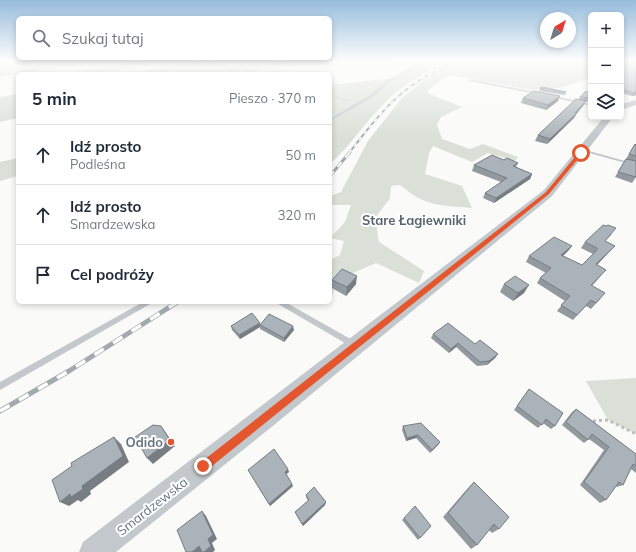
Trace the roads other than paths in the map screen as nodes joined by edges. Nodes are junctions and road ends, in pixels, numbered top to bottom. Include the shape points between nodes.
1 (383, 87) edge
2 (505, 87) edge
3 (543, 94) edge
4 (550, 96) edge
5 (636, 102) edge
6 (588, 104) edge
7 (624, 106) edge
8 (332, 119) edge
9 (607, 120) edge
10 (583, 150) junction
11 (636, 165) edge
12 (144, 304) edge
13 (284, 304) edge
14 (356, 345) junction
15 (0, 386) edge
16 (93, 552) edge

1 - 8 lane
2 - 3 lane
4 - 6 lane
5 - 7 street
9 - 10 street, Smardzewska
10 - 11 lane
10 - 14 street, Smardzewska via 548,193
12 - 15 lane
13 - 14 lane
14 - 16 street, Smardzewska

